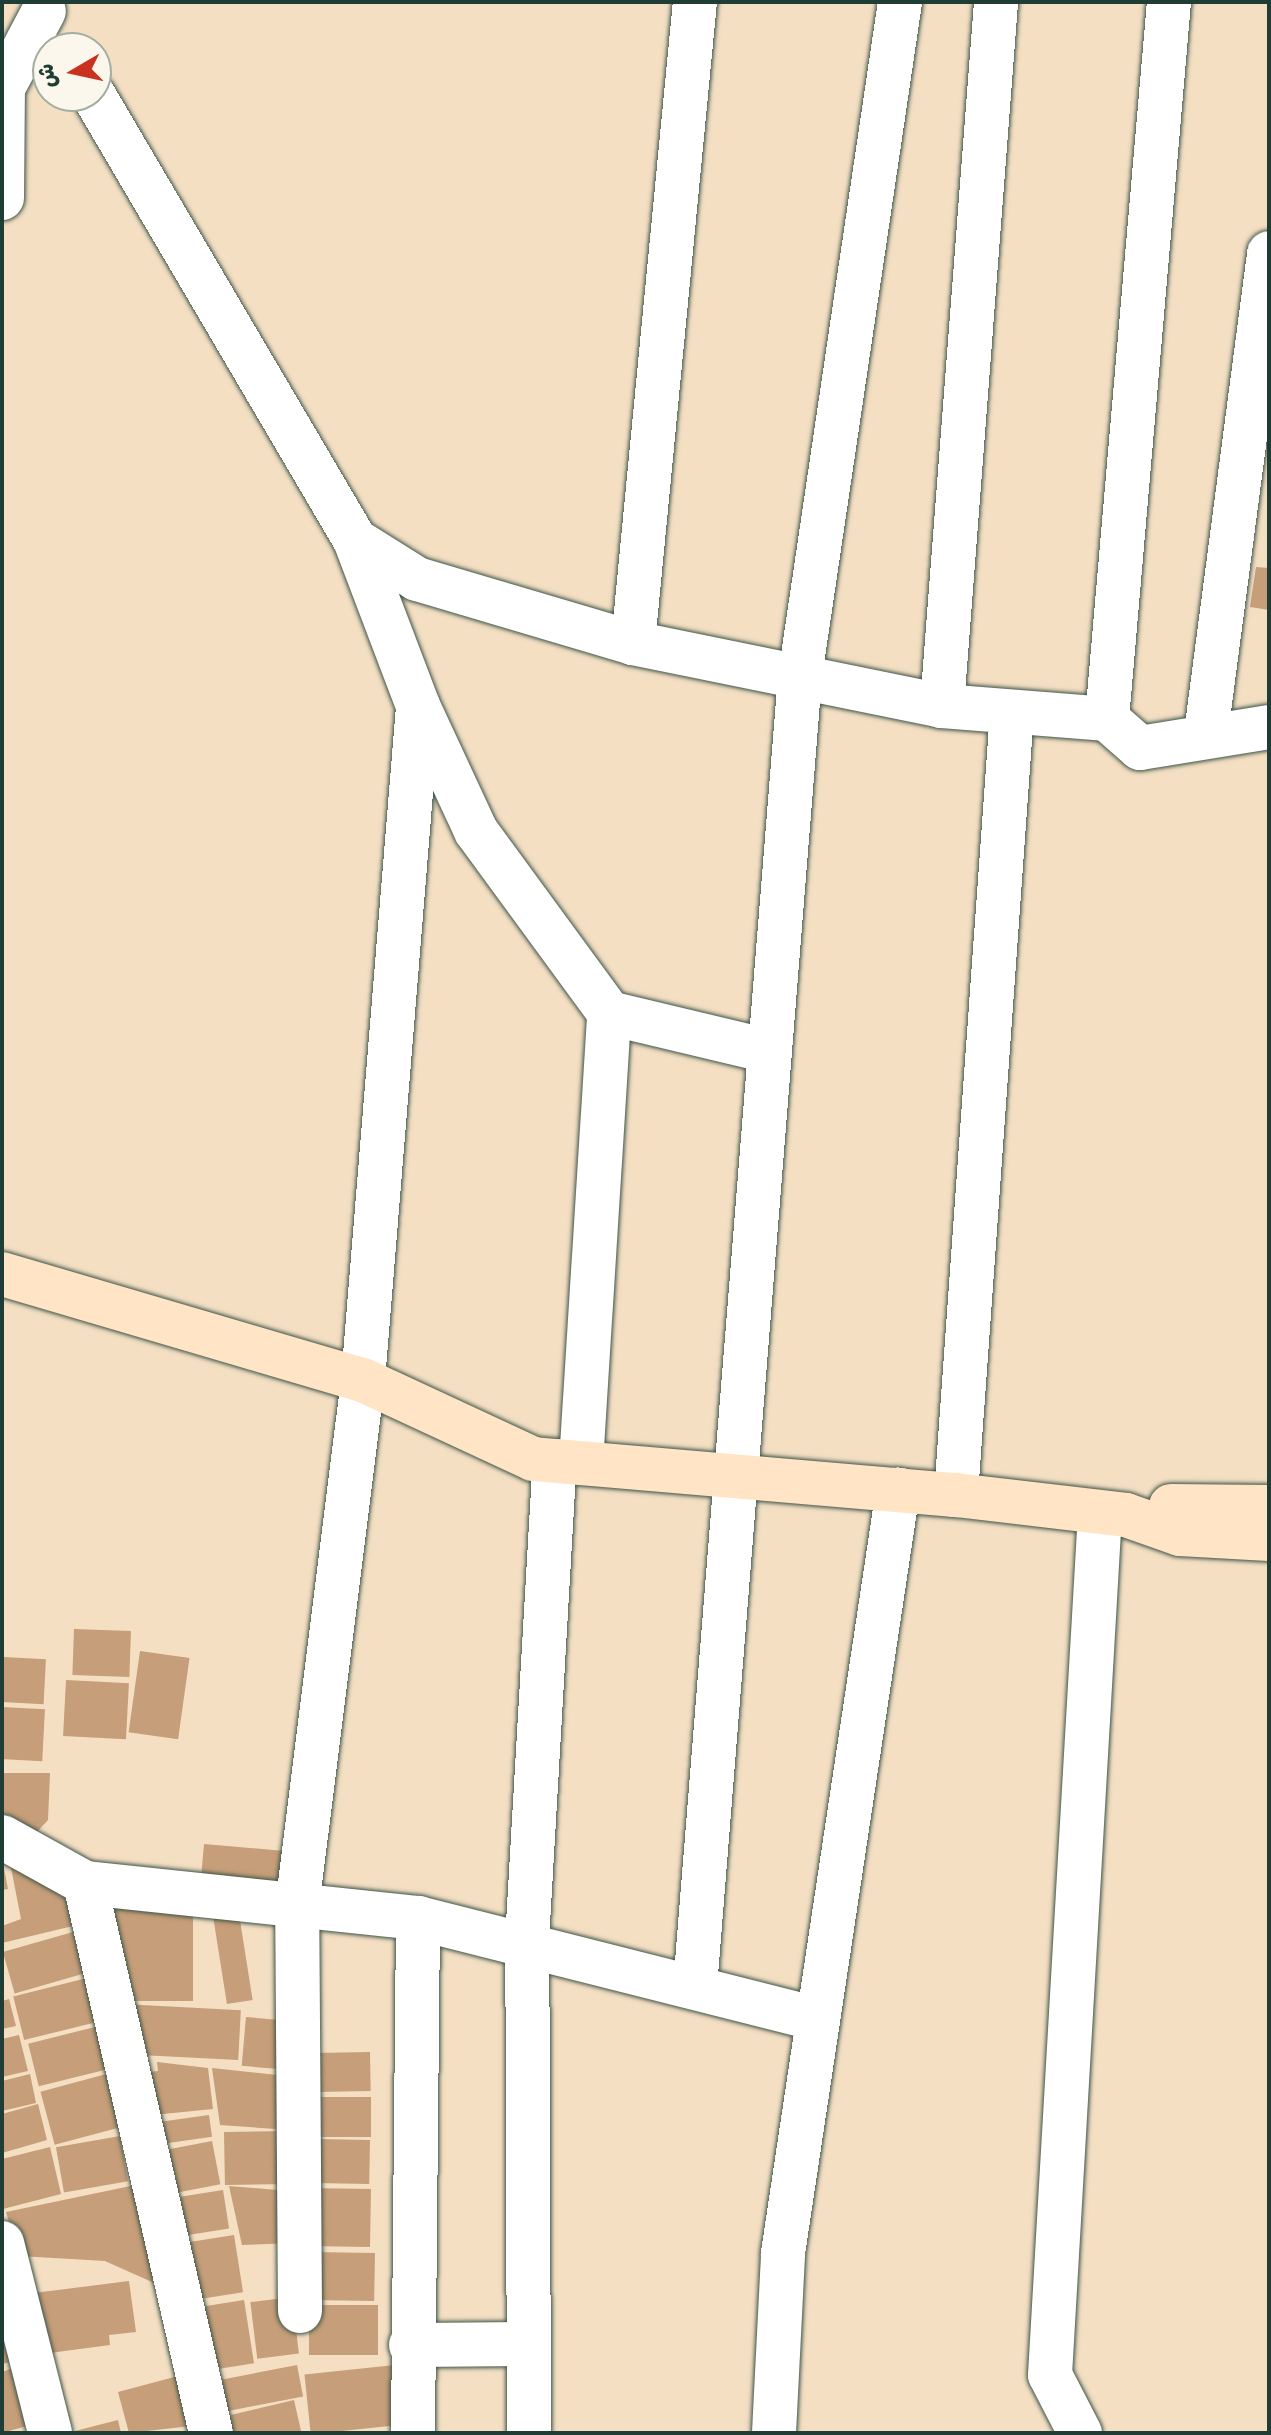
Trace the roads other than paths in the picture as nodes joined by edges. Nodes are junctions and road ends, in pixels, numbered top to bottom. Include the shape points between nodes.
1 (695, 2) edge
2 (900, 2) edge
3 (996, 2) edge
4 (1169, 2) edge
5 (52, 20) edge
6 (103, 112) edge
7 (2, 198) edge
8 (1269, 253) edge
9 (355, 540) junction
10 (633, 643) junction
11 (800, 676) junction
12 (418, 706) junction
13 (942, 706) junction
14 (1012, 712) junction
15 (1107, 719) junction
16 (1269, 727) edge
17 (1206, 733) junction
18 (609, 1013) junction
19 (769, 1051) junction
20 (2, 1274) edge
21 (363, 1380) junction
22 (568, 1462) junction
23 (733, 1476) junction
24 (898, 1490) junction
25 (956, 1495) junction
26 (1269, 1507) edge
27 (1113, 1514) junction
28 (1269, 1539) edge
29 (2, 1837) edge
30 (85, 1883) junction
31 (297, 1907) junction
32 (418, 1918) junction
33 (527, 1941) junction
34 (695, 1987) junction
35 (814, 2018) junction
36 (2, 2243) edge
37 (300, 2311) dead end
38 (529, 2344) junction
39 (411, 2345) junction
40 (50, 2433) edge
41 (211, 2433) edge
42 (413, 2433) edge
43 (529, 2433) edge
44 (774, 2433) edge
45 (1080, 2433) edge

1 - 10 street
2 - 11 street
3 - 13 street
4 - 15 street
5 - 7 street via 3,88
6 - 9 street
8 - 17 street
9 - 10 street via 417,579
9 - 12 street
10 - 11 street
11 - 13 street
11 - 19 street
12 - 18 street via 476,831
12 - 21 street
13 - 14 street
14 - 15 street
14 - 25 street
15 - 17 street via 1140,748
16 - 17 street
18 - 19 street
18 - 22 street
19 - 23 street
20 - 21 main road
21 - 22 main road via 533,1459
21 - 31 street
22 - 23 main road
22 - 33 street
23 - 24 main road
23 - 34 street
24 - 25 main road
24 - 35 street
25 - 27 main road
26 - 27 main road via 1180,1504
27 - 28 main road via 1180,1534
27 - 45 street via 1050,2375
29 - 30 street
30 - 31 street
30 - 41 street
31 - 32 street
31 - 37 street
32 - 33 street
32 - 39 street
33 - 34 street
33 - 38 street
34 - 35 street
35 - 44 street via 783,2253
36 - 40 street
38 - 39 street
38 - 43 street
39 - 42 street

